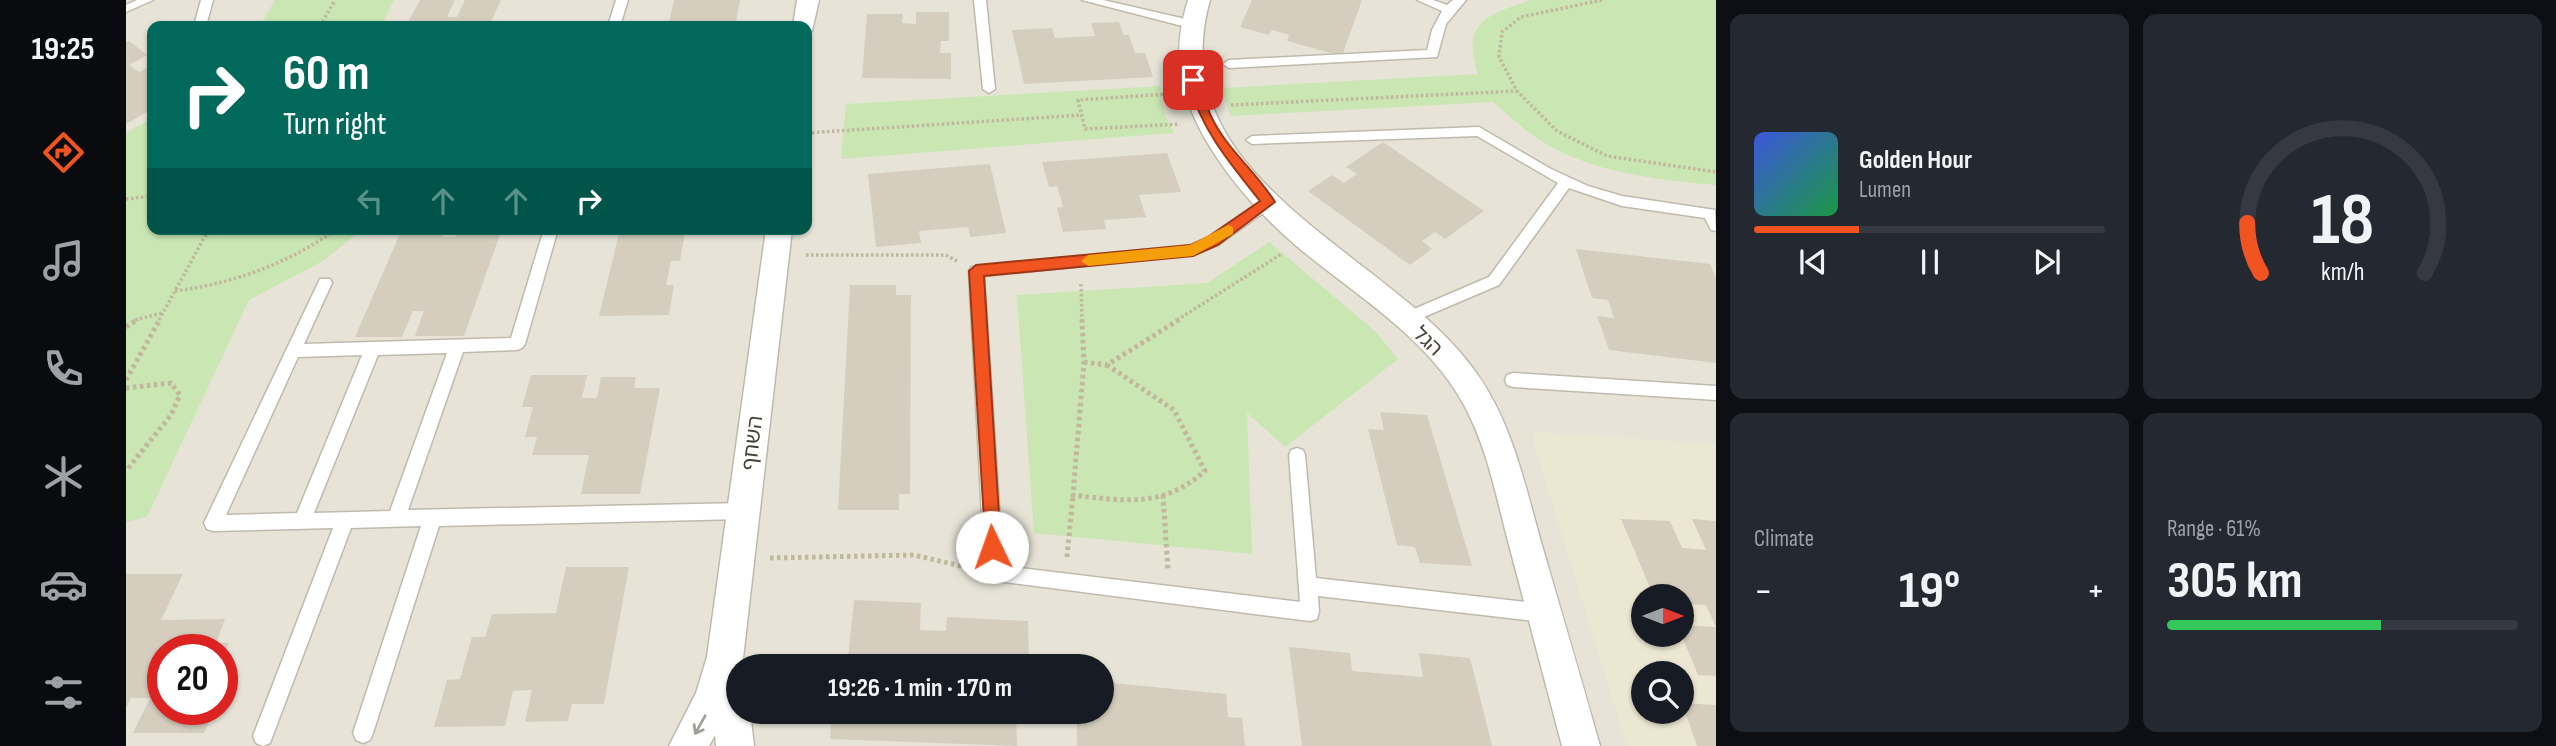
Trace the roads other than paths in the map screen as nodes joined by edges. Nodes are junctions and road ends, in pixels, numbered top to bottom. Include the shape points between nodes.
1 (146, 0) edge
2 (207, 0) edge
3 (622, 0) edge
4 (808, 0) edge
5 (980, 0) edge
6 (1088, 0) edge
7 (1423, 0) edge
8 (1460, 0) edge
9 (126, 9) edge
10 (1449, 10) junction
11 (1195, 12) edge
12 (201, 21) edge
13 (616, 21) edge
14 (805, 21) edge
15 (1229, 65) dead end
16 (989, 89) dead end
17 (1252, 140) dead end
18 (1566, 182) junction
19 (1268, 202) junction
20 (1716, 226) edge
21 (549, 235) edge
22 (777, 242) edge
23 (325, 283) dead end
24 (1405, 319) junction
25 (457, 345) junction
26 (373, 348) junction
27 (292, 351) junction
28 (1513, 380) dead end
29 (1716, 393) edge
30 (1297, 456) dead end
31 (743, 511) junction
32 (433, 518) junction
33 (396, 519) junction
34 (345, 520) junction
35 (302, 521) junction
36 (1308, 586) junction
37 (1544, 613) junction
38 (725, 657) junction
39 (363, 733) dead end
40 (263, 736) dead end
41 (688, 746) edge
42 (735, 746) edge
43 (1581, 746) edge

1 - 9 lane
2 - 12 lane
3 - 13 lane
4 - 14 street
5 - 16 lane
6 - 11 lane
7 - 10 lane
8 - 10 lane
10 - 15 lane via 1434,33 1433,54
11 - 19 street, הגל via 1188,51 1202,107 1223,147
17 - 18 lane via 1479,131
18 - 20 lane via 1622,201 1710,214
18 - 24 lane via 1494,281
19 - 24 street, הגל
19 - 36 lane via 1193,250 976,271 994,574 1310,612
21 - 25 lane via 517,344
22 - 31 street, השחף
23 - 27 lane
24 - 37 street, הגל via 1461,375 1485,414
25 - 26 lane
25 - 33 lane
26 - 27 lane
26 - 35 lane
27 - 35 lane via 213,523
28 - 29 lane
30 - 36 lane
31 - 32 lane
31 - 38 street, השחף
32 - 33 lane
32 - 39 lane
33 - 34 lane
34 - 35 lane
34 - 40 lane
36 - 37 lane
37 - 43 street, הגל
38 -> 41 street, השחף via 713,700
38 - 42 street, השחף

